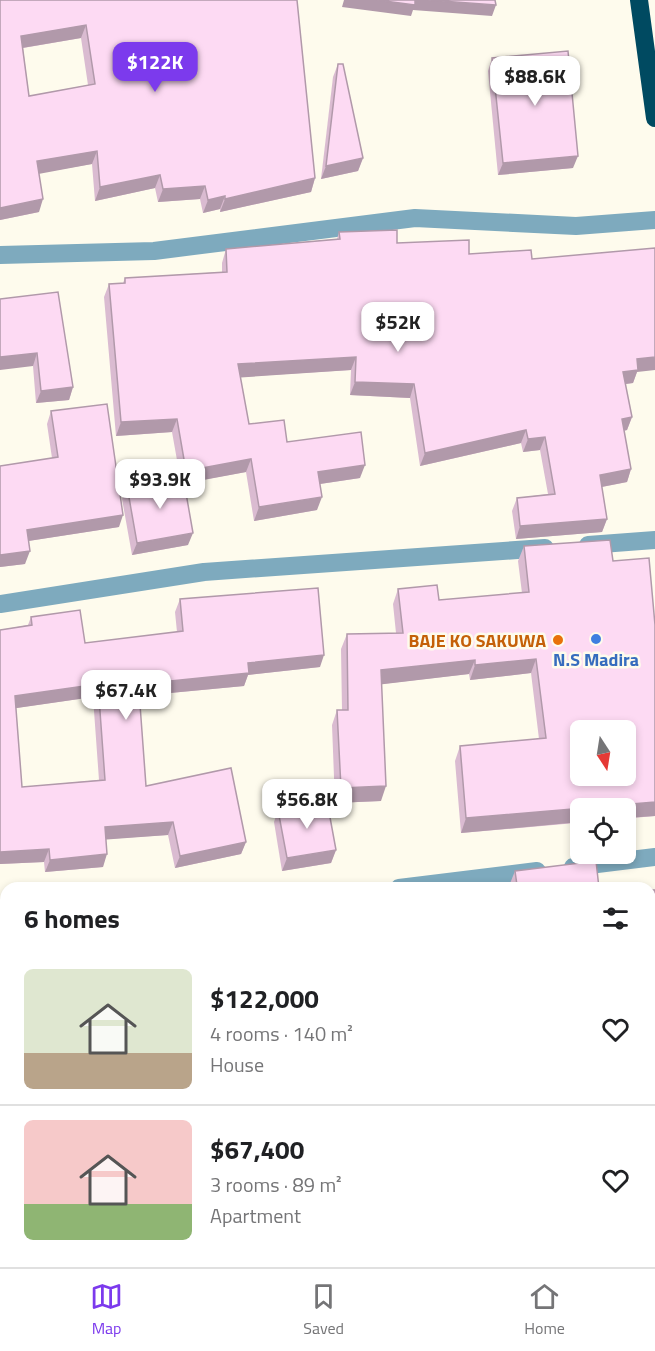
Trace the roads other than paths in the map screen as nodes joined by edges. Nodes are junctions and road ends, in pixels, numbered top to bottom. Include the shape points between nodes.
1 (639, 0) edge
2 (655, 118) edge
3 (655, 219) edge
4 (0, 255) edge
5 (655, 540) edge
6 (0, 604) edge
7 (655, 857) edge
8 (449, 882) edge

1 - 2 highway
3 - 4 street via 576,226 415,218 154,251
5 - 6 street via 204,572
7 - 8 street

